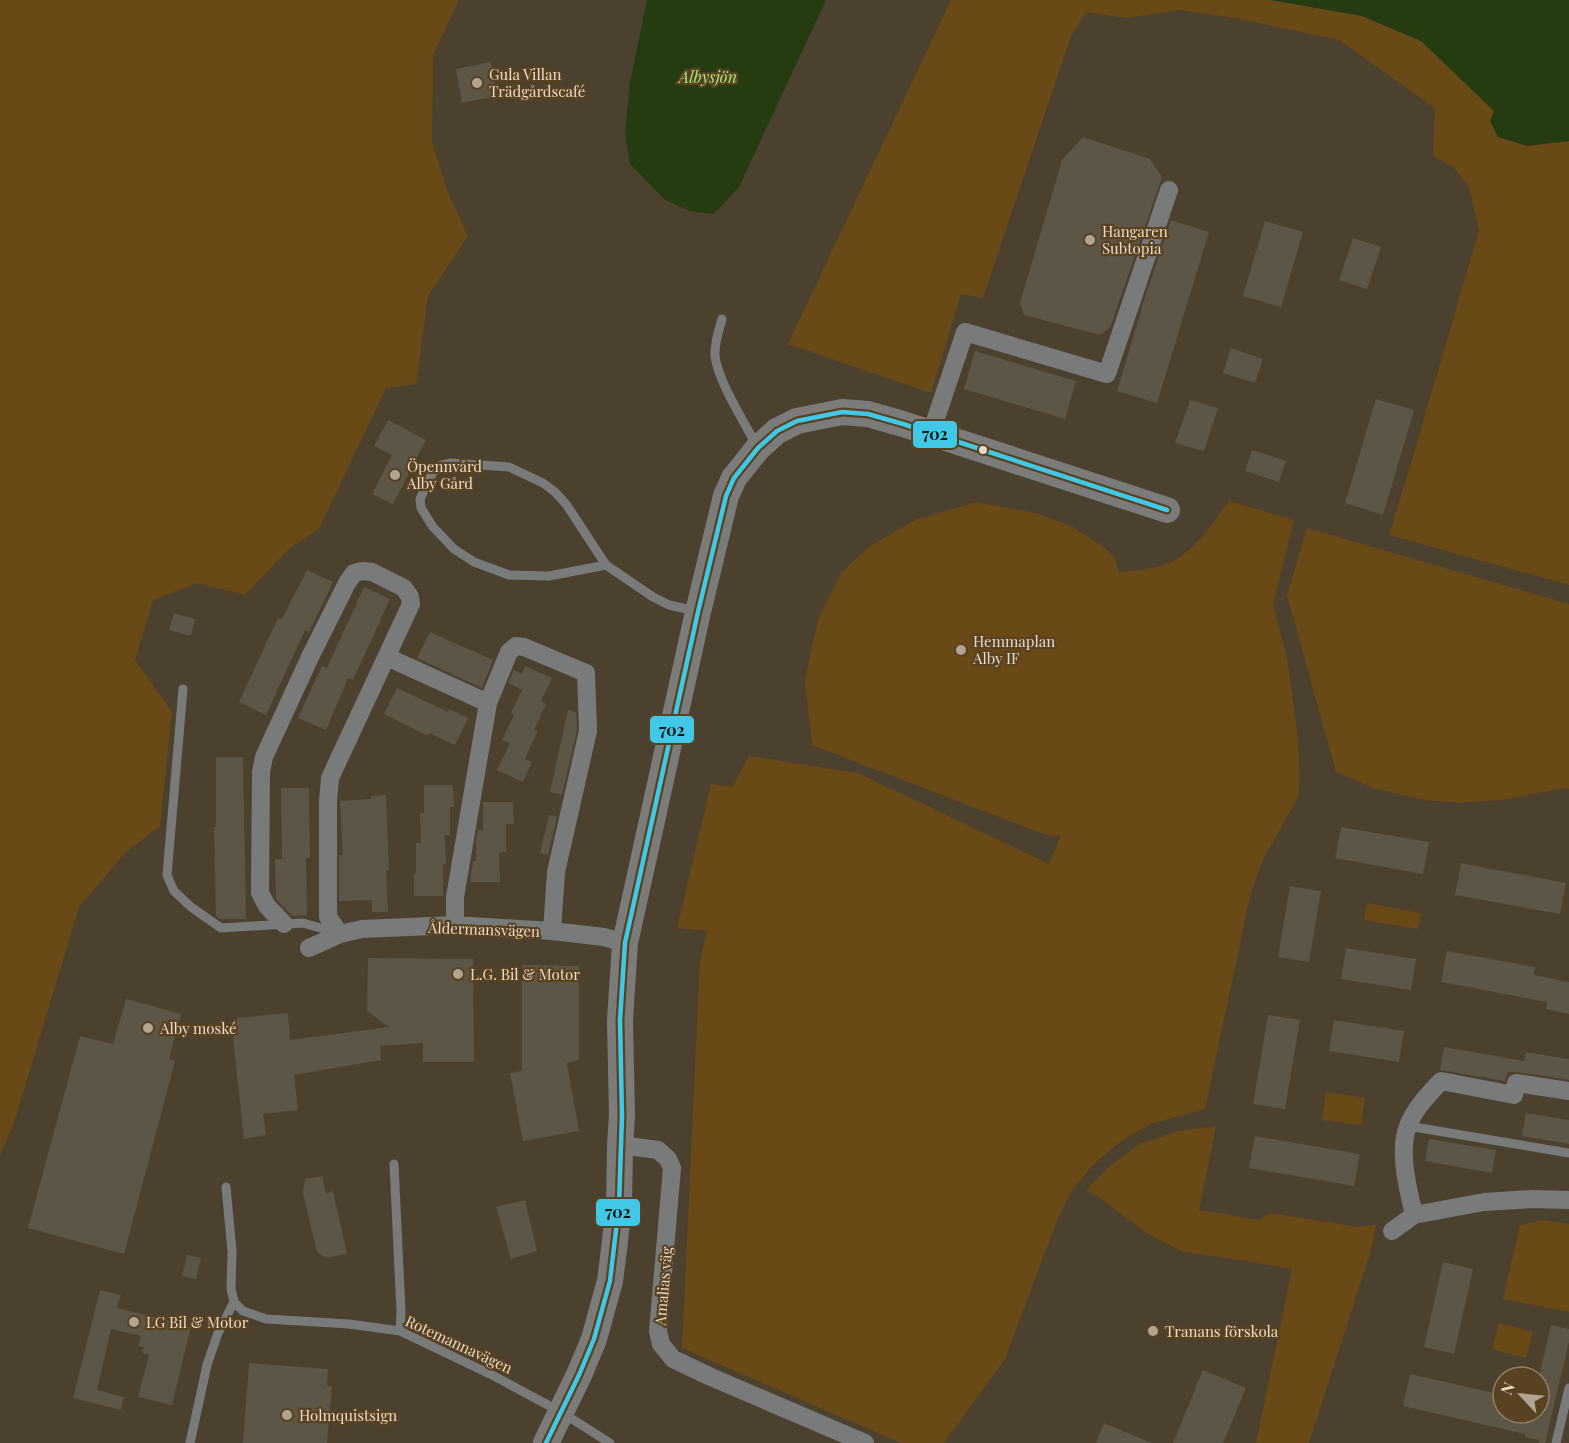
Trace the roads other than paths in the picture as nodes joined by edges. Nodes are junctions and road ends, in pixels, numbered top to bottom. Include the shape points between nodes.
1 (1169, 190) dead end
2 (722, 319) dead end
3 (931, 433) junction
4 (758, 448) junction
5 (1167, 510) dead end
6 (606, 565) junction
7 (698, 612) junction
8 (387, 657) junction
9 (183, 689) dead end
10 (488, 703) junction
11 (284, 924) junction
12 (455, 925) junction
13 (552, 931) junction
14 (340, 934) junction
15 (625, 943) junction
16 (309, 948) dead end
17 (1569, 1091) edge
18 (1408, 1126) junction
19 (620, 1145) junction
20 (1569, 1153) edge
21 (394, 1164) dead end
22 (226, 1186) dead end
23 (1569, 1200) edge
24 (1414, 1215) junction
25 (1392, 1231) dead end
26 (234, 1302) junction
27 (400, 1330) junction
28 (1569, 1388) edge
29 (561, 1412) junction
30 (190, 1443) edge
31 (546, 1443) edge
32 (610, 1443) edge
33 (865, 1443) edge
34 (1556, 1443) edge

1 - 3 street via 1107,374 965,333
2 - 4 lane via 715,355 721,377
3 - 4 street via 868,414 842,412 797,421 777,431
3 - 5 street
4 - 7 street via 734,478 726,496
6 - 6 lane via 549,576 509,574 474,562 454,549 433,527 420,499 438,466 450,462 509,467 555,492
6 - 7 lane via 661,601
7 - 15 street
8 - 10 street
8 - 11 street via 411,604 410,597 404,588 372,572 354,573 310,657 264,757 261,772 260,893
8 - 14 street via 330,778 328,917
9 - 11 lane via 166,875 174,891 221,928
10 - 12 street via 455,897
10 - 13 street via 509,652 516,646 586,673 588,731 556,872
11 - 14 lane via 303,923
12 - 13 street, Åldermansvägen
12 - 14 street, Åldermansvägen via 362,929
13 - 15 street, Åldermansvägen
14 - 16 street, Åldermansvägen
15 - 19 street
17 - 18 street via 1516,1083 1514,1095 1441,1081
18 - 20 lane
18 - 24 street via 1403,1152
19 - 29 street via 619,1205 609,1281 594,1339
19 - 33 street, Amalias väg via 658,1150 672,1168 658,1331 666,1352 711,1377
21 - 27 lane
22 - 26 lane
23 - 24 street via 1484,1202
24 - 25 street
26 - 27 lane, Rotemannavägen via 243,1311 266,1319
26 - 30 lane via 207,1365
27 - 29 lane, Rotemannavägen
28 - 34 lane
29 - 31 street
29 - 32 lane, Rotemannavägen

